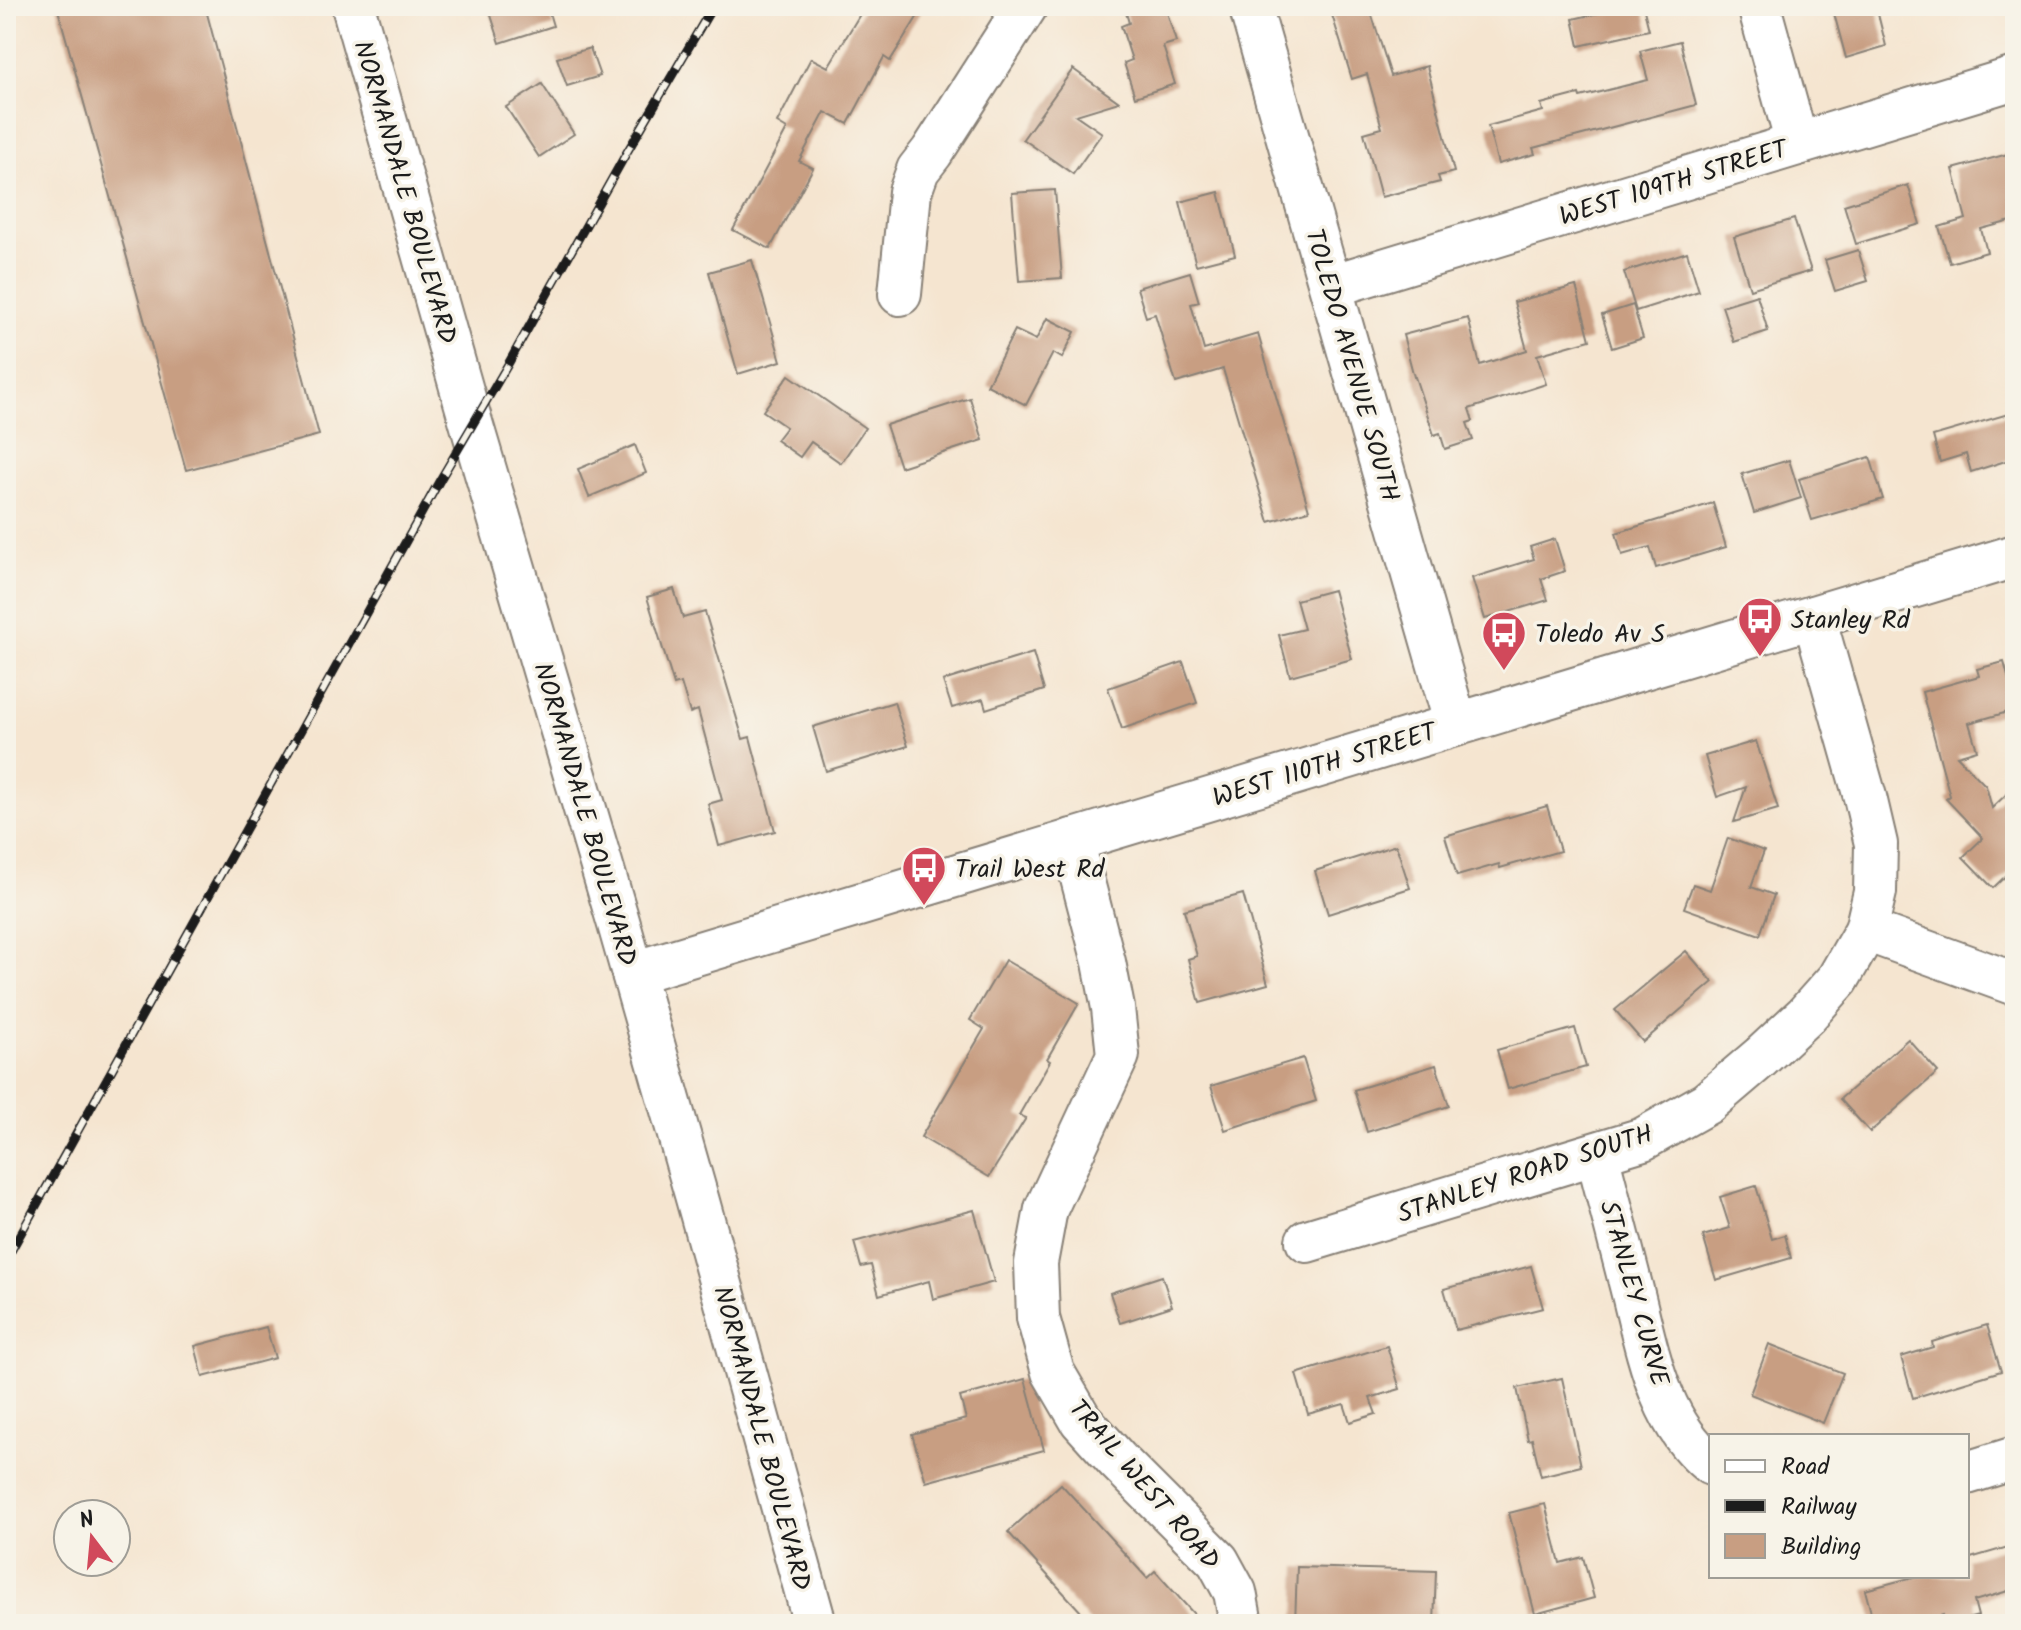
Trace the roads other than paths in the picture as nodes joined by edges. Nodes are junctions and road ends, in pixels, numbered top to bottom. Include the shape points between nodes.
1 (353, 6) edge
2 (1026, 6) edge
3 (1250, 6) edge
4 (1759, 6) edge
5 (2015, 78) edge
6 (1797, 144) junction
7 (1331, 286) junction
8 (900, 294) dead end
9 (2015, 556) edge
10 (1814, 617) junction
11 (1456, 725) junction
12 (1072, 840) junction
13 (1866, 930) junction
14 (633, 973) junction
15 (2015, 984) edge
16 (1597, 1154) junction
17 (1307, 1241) dead end
18 (2015, 1458) edge
19 (1709, 1462) edge
20 (1969, 1472) edge
21 (815, 1624) edge
22 (1241, 1624) edge

1 - 14 street, NORMANDALE BOULEVARD
2 - 8 street via 918,170 910,192
3 - 7 street, TOLEDO AVENUE SOUTH
4 - 6 street
5 - 6 street, WEST 109TH STREET
6 - 7 street, WEST 109TH STREET
7 - 11 street, TOLEDO AVENUE SOUTH
9 - 10 street, WEST 110TH STREET
10 - 11 street, WEST 110TH STREET
10 - 13 street, STANLEY ROAD SOUTH via 1876,844 1875,892
11 - 12 street, WEST 110TH STREET
12 - 14 street, WEST 110TH STREET
12 - 22 street, TRAIL WEST ROAD via 1104,962 1118,1055 1046,1209 1036,1263 1038,1318 1053,1372 1081,1420 1218,1561 1235,1592
13 - 15 street
13 - 16 street, STANLEY ROAD SOUTH via 1822,997 1707,1103 1643,1139
14 - 21 street, NORMANDALE BOULEVARD
16 - 17 street, STANLEY ROAD SOUTH
16 - 19 street, STANLEY CURVE via 1654,1373 1672,1417
18 - 20 street

